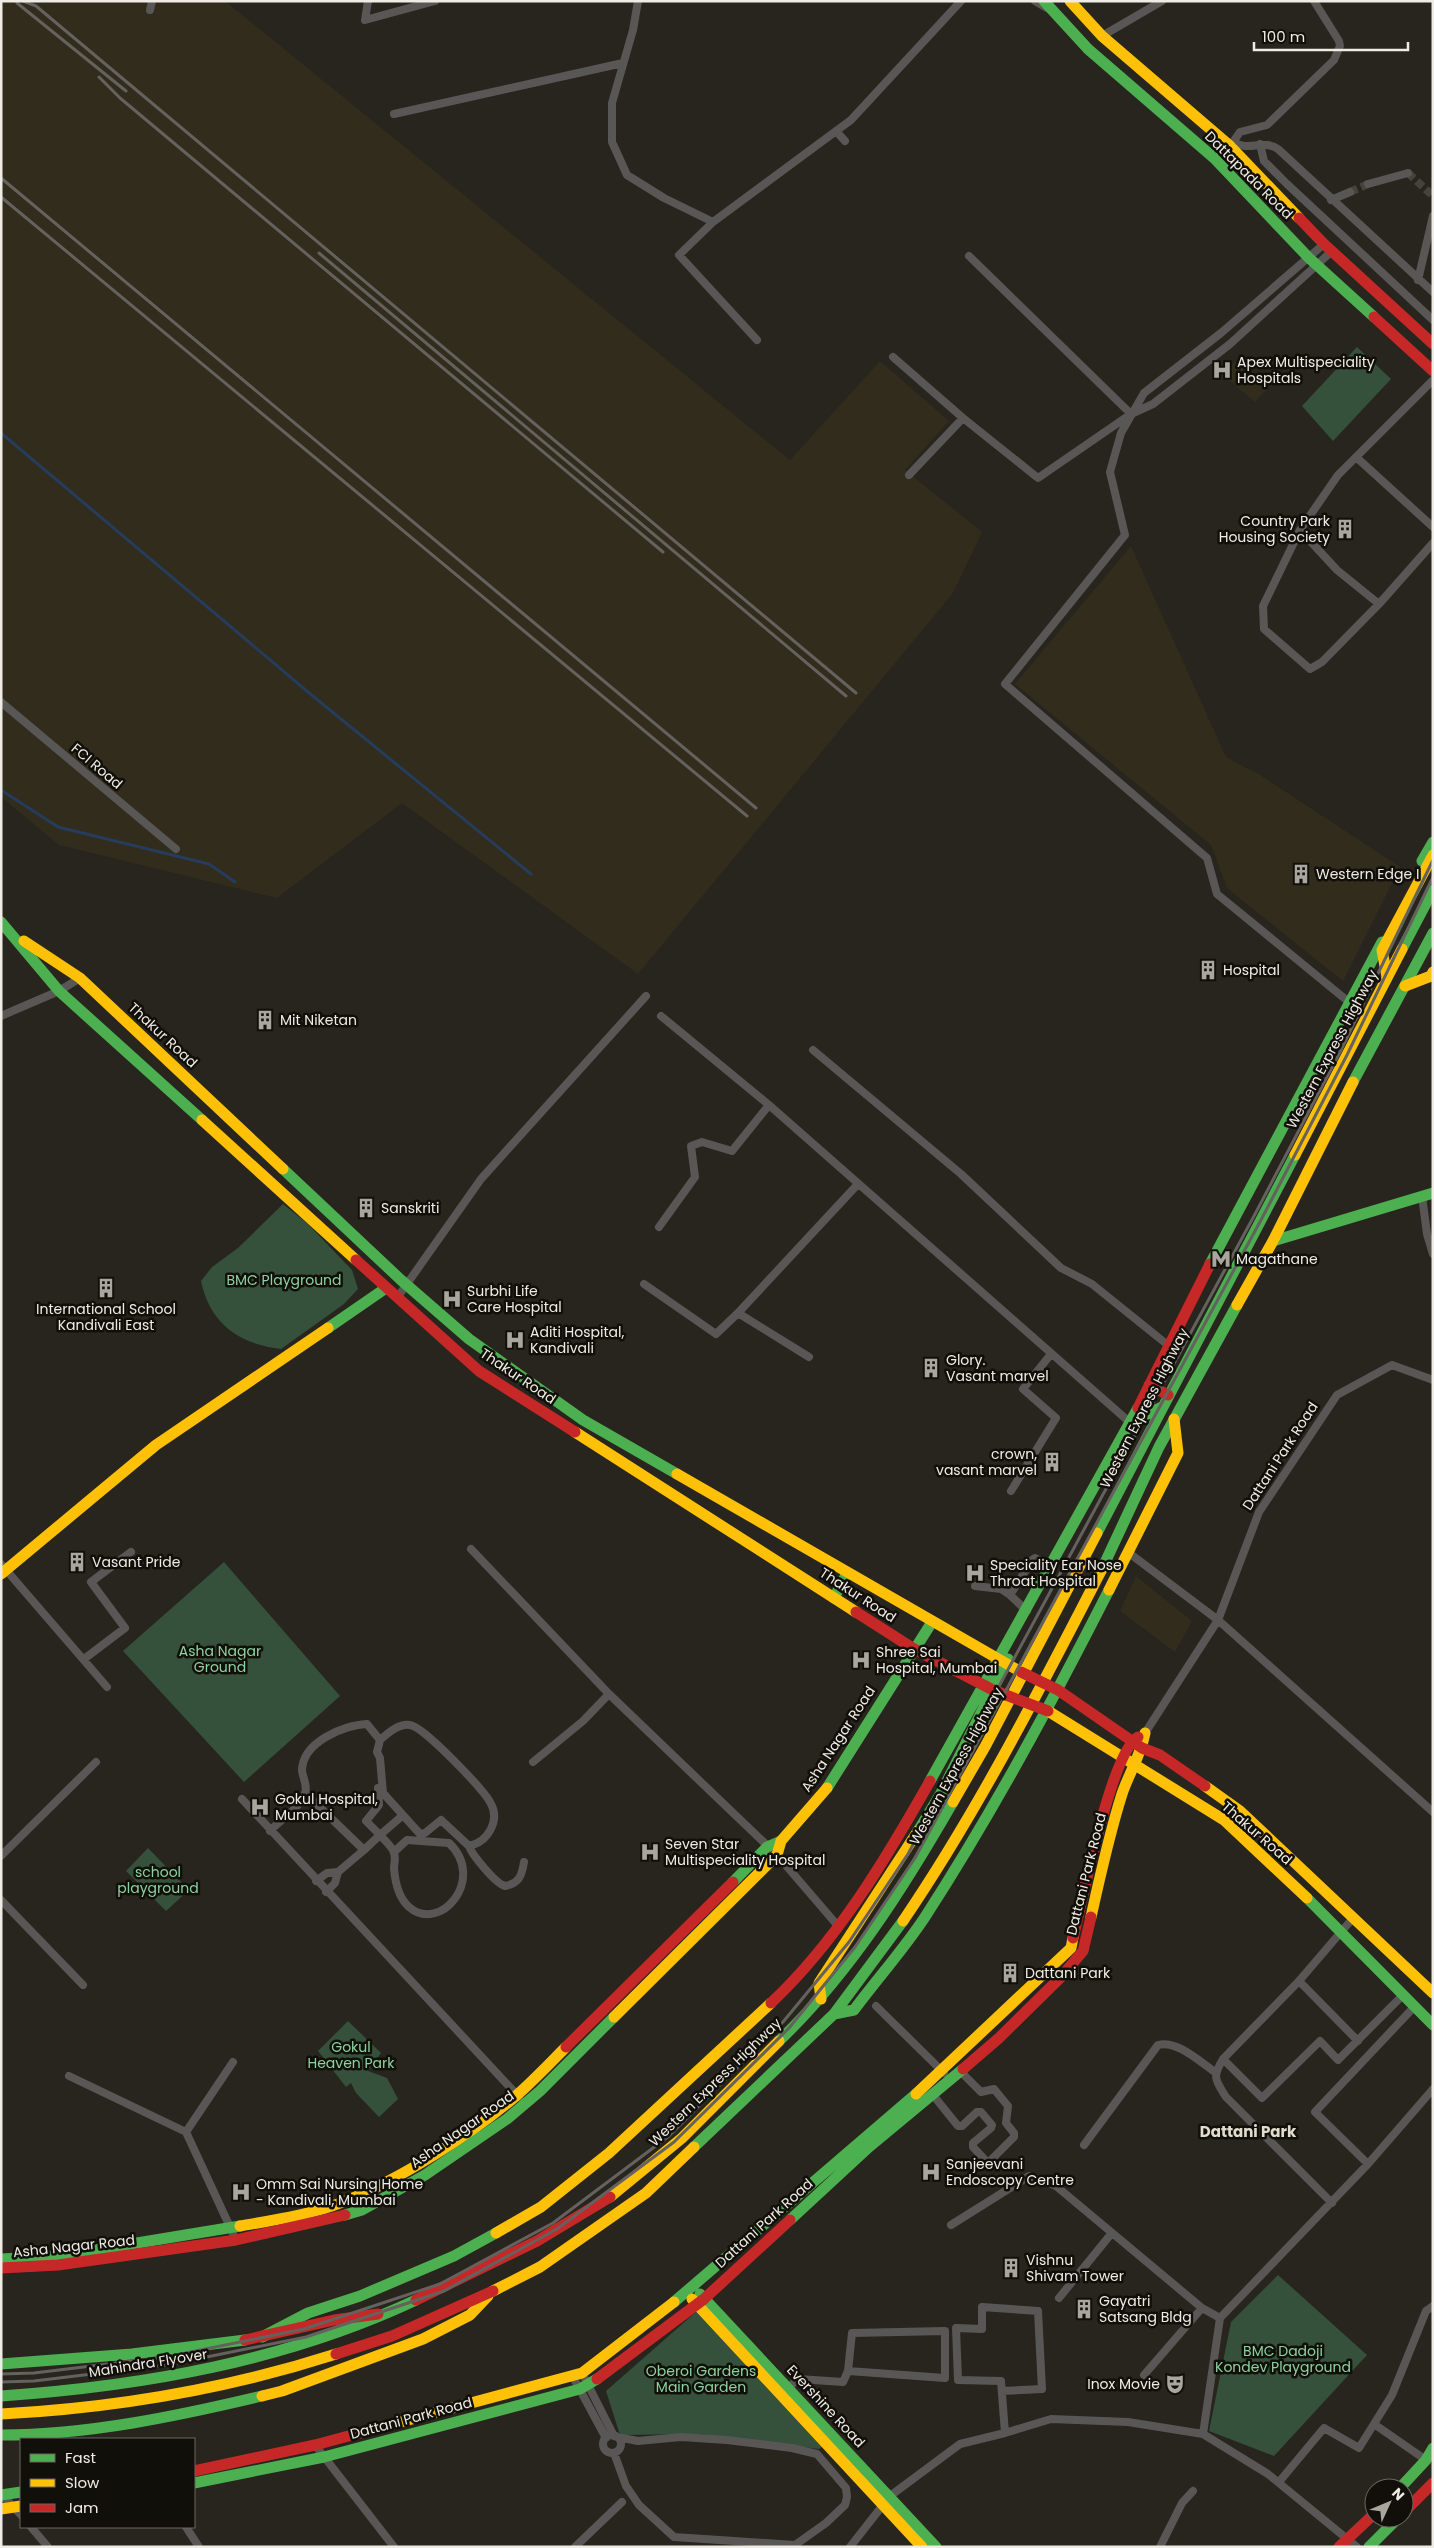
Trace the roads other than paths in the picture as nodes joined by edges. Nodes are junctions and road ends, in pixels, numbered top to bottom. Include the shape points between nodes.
1 (152, 1) edge
2 (368, 1) edge
3 (434, 1) edge
4 (638, 1) edge
5 (961, 1) edge
6 (1035, 1) edge
7 (1044, 1) edge
8 (1070, 1) edge
9 (1162, 1) edge
10 (1314, 1) edge
11 (150, 10) dead end
12 (1054, 12) junction
13 (1102, 36) junction
14 (623, 63) junction
15 (394, 114) dead end
16 (836, 131) junction
17 (845, 141) dead end
18 (1232, 144) junction
19 (1260, 144) junction
20 (1408, 173) dead end
21 (1368, 184) tunnel mouth
22 (1350, 192) tunnel mouth
23 (1331, 200) junction
24 (1433, 216) edge
25 (713, 222) junction
26 (1328, 247) junction
27 (969, 256) dead end
28 (1313, 261) junction
29 (1418, 280) junction
30 (1433, 292) edge
31 (1433, 320) edge
32 (1415, 328) junction
33 (1221, 333) junction
34 (757, 340) dead end
35 (1402, 342) junction
36 (1230, 344) junction
37 (1433, 344) edge
38 (893, 357) dead end
39 (1433, 371) edge
40 (1433, 380) edge
41 (1154, 385) junction
42 (1163, 396) junction
43 (1130, 414) junction
44 (963, 418) junction
45 (1356, 457) junction
46 (909, 475) dead end
47 (1433, 527) edge
48 (1300, 530) junction
49 (1433, 543) edge
50 (1379, 604) junction
51 (1, 702) edge
52 (1433, 842) edge
53 (176, 850) dead end
54 (1433, 855) edge
55 (1433, 890) edge
56 (1, 922) edge
57 (1433, 933) edge
58 (15, 936) junction
59 (1433, 972) edge
60 (80, 978) junction
61 (1387, 978) junction
62 (1405, 986) junction
63 (59, 991) junction
64 (646, 996) dead end
65 (1351, 1004) junction
66 (1, 1016) edge
67 (661, 1016) dead end
68 (1366, 1016) junction
69 (813, 1050) dead end
70 (769, 1105) junction
71 (282, 1168) junction
72 (268, 1180) junction
73 (858, 1184) junction
74 (1427, 1194) edge
75 (659, 1228) dead end
76 (1273, 1241) junction
77 (1433, 1254) edge
78 (396, 1276) junction
79 (405, 1284) junction
80 (644, 1284) dead end
81 (386, 1288) junction
82 (397, 1298) junction
83 (738, 1314) junction
84 (1169, 1346) junction
85 (1051, 1354) junction
86 (809, 1357) dead end
87 (1433, 1380) edge
88 (1149, 1385) junction
89 (1168, 1395) junction
90 (1162, 1407) junction
91 (1174, 1419) junction
92 (1132, 1425) junction
93 (619, 1440) junction
94 (613, 1456) junction
95 (1011, 1491) dead end
96 (471, 1549) dead end
97 (131, 1552) dead end
98 (1129, 1553) junction
99 (1051, 1566) junction
100 (3, 1570) edge
101 (847, 1573) junction
102 (975, 1586) dead end
103 (1010, 1595) junction
104 (834, 1598) junction
105 (1026, 1610) junction
106 (1218, 1620) junction
107 (932, 1622) junction
108 (914, 1649) junction
109 (84, 1659) junction
110 (1002, 1662) junction
111 (107, 1687) dead end
112 (989, 1688) junction
113 (1058, 1690) junction
114 (609, 1694) junction
115 (1048, 1711) junction
116 (1145, 1733) junction
117 (380, 1740) junction
118 (1132, 1741) junction
119 (1142, 1748) junction
120 (377, 1752) junction
121 (1122, 1758) junction
122 (96, 1762) dead end
123 (533, 1762) dead end
124 (1134, 1765) junction
125 (305, 1793) junction
126 (242, 1799) dead end
127 (1433, 1812) edge
128 (402, 1816) junction
129 (270, 1830) junction
130 (380, 1835) junction
131 (1102, 1840) junction
132 (781, 1841) junction
133 (469, 1846) junction
134 (767, 1846) junction
135 (364, 1850) junction
136 (394, 1852) junction
137 (776, 1855) junction
138 (1, 1856) edge
139 (524, 1862) dead end
140 (338, 1872) junction
141 (316, 1881) junction
142 (326, 1892) junction
143 (1, 1900) edge
144 (1353, 1918) junction
145 (838, 1926) junction
146 (1343, 1932) junction
147 (1071, 1949) junction
148 (1082, 1952) junction
149 (1299, 1981) junction
150 (1036, 1982) junction
151 (83, 1986) dead end
152 (1046, 1992) junction
153 (1433, 1993) edge
154 (1403, 1994) junction
155 (821, 1999) junction
156 (1015, 2002) junction
157 (876, 2006) dead end
158 (1415, 2006) junction
159 (1025, 2012) junction
160 (834, 2014) junction
161 (1433, 2025) edge
162 (988, 2027) junction
163 (999, 2038) junction
164 (1358, 2040) junction
165 (1223, 2059) junction
166 (233, 2062) dead end
167 (960, 2071) junction
168 (1215, 2072) junction
169 (946, 2075) junction
170 (69, 2076) dead end
171 (1433, 2089) edge
172 (517, 2095) junction
173 (933, 2095) junction
174 (525, 2104) junction
175 (186, 2132) junction
176 (865, 2142) junction
177 (1084, 2145) dead end
178 (1368, 2164) junction
179 (812, 2183) junction
180 (821, 2192) junction
181 (1332, 2203) junction
182 (952, 2225) dead end
183 (757, 2229) junction
184 (235, 2234) junction
185 (1111, 2234) junction
186 (767, 2239) junction
187 (1, 2258) edge
188 (1, 2268) edge
189 (690, 2289) junction
190 (490, 2293) junction
191 (1058, 2298) dead end
192 (700, 2302) junction
193 (1433, 2306) edge
194 (1202, 2308) junction
195 (388, 2313) junction
196 (1220, 2318) junction
197 (262, 2337) junction
198 (298, 2345) joint
199 (1, 2364) edge
200 (848, 2371) junction
201 (577, 2374) junction
202 (1144, 2375) dead end
203 (584, 2387) junction
204 (788, 2388) junction
205 (518, 2390) junction
206 (1002, 2391) junction
207 (1, 2396) edge
208 (471, 2402) junction
209 (523, 2404) junction
210 (1, 2414) edge
211 (475, 2416) junction
212 (1374, 2424) junction
213 (1006, 2433) junction
214 (1203, 2434) junction
215 (1, 2435) edge
216 (612, 2437) junction
217 (832, 2442) junction
218 (315, 2445) junction
219 (1433, 2448) edge
220 (614, 2453) junction
221 (817, 2454) junction
222 (324, 2457) junction
223 (1426, 2460) junction
224 (195, 2470) edge
225 (1409, 2478) edge
226 (1278, 2482) junction
227 (195, 2483) edge
228 (1433, 2483) edge
229 (1193, 2491) dead end
230 (20, 2492) edge
231 (2, 2495) edge
232 (886, 2500) junction
233 (622, 2502) dead end
234 (1414, 2502) edge
235 (1, 2509) edge
236 (19, 2510) edge
237 (1364, 2524) edge
238 (32, 2528) edge
239 (187, 2528) edge
240 (1388, 2528) edge
241 (1349, 2538) junction
242 (48, 2547) edge
243 (199, 2547) edge
244 (394, 2547) edge
245 (575, 2547) edge
246 (850, 2547) edge
247 (922, 2547) edge
248 (936, 2547) edge
249 (1160, 2547) edge
250 (1339, 2547) edge
251 (1357, 2547) edge
252 (1369, 2547) edge

1 - 11 street
2 - 3 street via 365,20
4 - 14 street
5 - 16 street via 851,120
6 - 12 street
7 - 12 main road, Dattapada Road
8 - 13 main road
9 - 13 street
10 - 18 street via 1339,41 1334,60 1267,125 1240,132
12 - 28 main road, Dattapada Road via 1088,49 1214,158
13 - 18 main road
14 - 15 street
14 - 25 street via 612,103 612,142 628,176
16 - 17 street
16 - 25 street
18 - 19 street via 1242,147
18 - 26 main road
19 - 23 street via 1278,148
19 - 31 street via 1264,161
20 - 21 street
22 - 23 street
23 - 29 street
24 - 29 street
25 - 34 street via 679,255
26 - 28 street
26 - 32 main road
27 - 43 street
28 - 33 street
28 - 35 main road, Dattapada Road
28 - 36 street
29 - 30 street
32 - 35 main road
32 - 37 main road
33 - 36 street
33 - 41 street
35 - 39 main road, Dattapada Road
36 - 42 street
38 - 44 street
40 - 45 street
41 - 42 street
41 - 43 street via 1144,393
42 - 43 street
43 - 44 street via 1038,478
43 - 65 street via 1114,450 1110,472 1125,535 1005,684 1207,858 1217,894
44 - 46 street
45 - 47 street
45 - 48 street via 1338,475
48 - 50 street via 1337,570
48 - 50 street via 1263,606 1264,629 1310,669 1322,662
49 - 50 street
51 - 53 street, FCI Road
52 - 65 main road
54 - 61 main road via 1382,950
55 - 61 main road, Western Express Highway
56 - 58 main road, Thakur Road
57 - 62 main road
58 - 60 main road, Thakur Road
58 - 63 main road, Thakur Road
59 - 62 main road
60 - 63 street
60 - 71 main road, Thakur Road
61 - 68 main road, Western Express Highway
62 - 76 main road
63 - 66 street
63 - 72 main road, Thakur Road
64 - 79 street via 481,1179
65 - 68 street
65 - 84 main road via 1247,1194
67 - 70 street
68 - 89 main road, Western Express Highway
69 - 84 street via 961,1174 1061,1268 1092,1284
70 - 73 street
70 - 75 street via 732,1151 702,1142 691,1146 695,1177
71 - 72 main road
71 - 78 main road, Thakur Road
72 - 81 main road, Thakur Road
73 - 83 street
73 - 85 street
74 - 76 main road
74 - 77 street via 1427,1234
76 - 91 main road
78 - 79 main road, Thakur Road
78 - 81 street
79 - 82 street
79 - 93 main road, Thakur Road via 506,1366 583,1420
80 - 83 street via 716,1334
81 - 82 main road, Thakur Road
81 - 100 main road via 156,1445
82 - 94 main road, Thakur Road via 479,1370
83 - 86 street
84 - 88 main road
85 - 92 street
85 - 95 street via 1023,1389 1056,1418
87 - 106 street, Dattani Park Road via 1392,1365 1337,1395 1259,1512
88 - 89 main road
88 - 92 main road
89 - 90 main road, Western Express Highway
90 - 92 main road
90 - 155 main road, Western Express Highway via 1029,1665 940,1828 901,1890
91 - 98 main road via 1178,1453
91 - 160 main road via 1104,1565 967,1822 881,1953
92 - 99 main road
92 - 110 main road
93 - 94 main road
93 - 101 main road, Thakur Road
94 - 104 main road, Thakur Road
96 - 114 street
97 - 109 street via 91,1582 125,1628
98 - 106 street
98 - 113 main road
99 - 103 street via 1035,1558 1032,1560
99 - 105 main road
100 - 109 street
101 - 104 main road
101 - 107 main road, Thakur Road
102 - 103 street via 1001,1589
103 - 105 street
104 - 108 main road, Thakur Road
105 - 110 main road
106 - 116 street, Dattani Park Road
106 - 127 street
107 - 108 main road, Asha Nagar Road
107 - 110 main road, Thakur Road
108 - 112 main road, Thakur Road
108 - 132 main road, Asha Nagar Road via 826,1789
109 - 111 street
110 - 112 main road
110 - 113 main road, Thakur Road
112 - 115 main road, Thakur Road
112 - 145 main road via 907,1822
112 - 155 main road via 941,1793 900,1864 819,1982
113 - 115 main road
113 - 118 main road, Thakur Road
114 - 123 street via 583,1721
114 - 134 street
115 - 121 main road, Thakur Road
115 - 160 main road via 924,1918 854,2010
116 - 118 main road, Dattani Park Road
116 - 119 main road, Dattani Park Road
117 - 120 street
117 - 125 street via 367,1724 356,1725 316,1744 306,1756 302,1770
117 - 133 street via 398,1727 417,1726 483,1793 491,1803 494,1824 487,1837
118 - 119 main road, Thakur Road
118 - 121 main road, Dattani Park Road
119 - 124 main road, Dattani Park Road
119 - 144 main road, Thakur Road via 1160,1755 1240,1811
120 - 128 street via 383,1793
120 - 130 street via 374,1757 380,1801 366,1821
121 - 124 main road, Thakur Road
121 - 131 main road, Dattani Park Road
122 - 138 street
124 - 131 main road, Dattani Park Road
124 - 146 main road, Thakur Road via 1224,1820
125 - 129 street via 299,1803
125 - 135 street
126 - 129 street
128 - 130 street
128 - 133 street via 422,1834 441,1820
129 - 141 street
130 - 135 street
130 - 136 street
131 - 147 main road, Dattani Park Road
131 - 148 main road, Dattani Park Road
132 - 134 main road, Asha Nagar Road
132 - 137 main road, Asha Nagar Road
133 - 139 street via 472,1855 500,1885 517,1881
134 - 137 street
134 - 172 main road, Asha Nagar Road via 656,1961
135 - 140 street
136 - 136 street via 398,1890 410,1908 432,1915 439,1913 455,1898 464,1879 464,1870 459,1852 449,1843 407,1840
137 - 145 street
137 - 174 main road, Asha Nagar Road
140 - 141 street via 327,1873
140 - 142 street via 335,1883
141 - 142 street
142 - 172 street
143 - 151 street
144 - 146 street
144 - 153 main road, Thakur Road
145 - 197 main road via 785,1990 712,2061 609,2153 541,2207 454,2256 360,2296 308,2313
146 - 149 street
146 - 154 main road, Thakur Road
147 - 148 main road
147 - 150 main road, Dattani Park Road
148 - 152 main road, Dattani Park Road
149 - 164 street
149 - 165 street
150 - 152 main road
150 - 156 main road, Dattani Park Road
152 - 159 main road, Dattani Park Road
154 - 158 main road, Thakur Road
154 - 164 street
155 - 195 main road, Western Express Highway via 700,2121 634,2180 524,2249
156 - 159 main road
156 - 162 main road, Dattani Park Road
157 - 169 street
158 - 161 main road, Thakur Road
158 - 178 street via 1315,2112
159 - 163 main road, Dattani Park Road
160 - 190 main road via 646,2194 540,2267
162 - 163 main road
162 - 169 main road, Dattani Park Road
163 - 167 main road, Dattani Park Road
164 - 165 street via 1338,2060 1320,2041 1262,2098
165 - 168 street
166 - 175 street
167 - 169 main road, Dattani Park Road
167 - 173 street via 981,2092 994,2089 1008,2106 1006,2123 1014,2137 990,2161 986,2161 973,2146 992,2128 981,2112 958,2126
168 - 177 street via 1174,2046 1158,2045
168 - 181 street via 1216,2082 1226,2097
169 - 173 main road, Dattani Park Road
169 - 176 main road, Dattani Park Road
170 - 175 street
171 - 178 street
172 - 174 street
172 - 184 main road, Asha Nagar Road via 461,2136 360,2195
173 - 176 main road, Dattani Park Road
174 - 184 main road, Asha Nagar Road via 463,2151 362,2210 334,2219
175 - 184 street
176 - 179 main road, Dattani Park Road
176 - 180 main road, Dattani Park Road
178 - 181 street
179 - 180 main road
179 - 183 main road, Dattani Park Road
180 - 186 main road, Dattani Park Road
181 - 196 street
182 - 185 street via 1029,2176 1056,2186
183 - 186 main road
183 - 189 main road, Dattani Park Road
184 - 187 main road, Asha Nagar Road via 58,2256
184 - 188 main road, Asha Nagar Road via 58,2265
185 - 191 street
185 - 194 street
186 - 192 main road, Dattani Park Road
189 - 192 main road, Evershine Road
189 - 201 main road, Dattani Park Road
190 - 210 main road via 392,2336 225,2385 61,2411
190 - 215 main road via 470,2315 423,2339 282,2391 206,2409 105,2426 30,2435
192 - 203 main road, Dattani Park Road
192 - 204 main road, Evershine Road
192 - 217 main road, Evershine Road
193 - 212 street via 1426,2311 1392,2395
194 - 196 street
194 - 202 street
195 - 197 main road via 353,2315
195 - 198 main road, Western Express Highway
196 - 214 street
197 - 199 main road via 134,2356
198 - 207 main road, Mahindra Flyover via 219,2367 112,2386
200 - 200 street via 852,2334 945,2331 945,2378
200 - 204 street via 843,2382 798,2379
201 - 203 street
201 - 205 main road, Dattani Park Road
203 - 209 main road, Dattani Park Road
203 - 216 street
204 - 217 main road, Evershine Road
205 - 208 main road, Dattani Park Road
205 - 209 main road
206 - 206 street via 1001,2381 958,2380 956,2328 982,2329 982,2307 1038,2311 1042,2389
206 - 213 street
208 - 211 main road
208 - 218 main road, Dattani Park Road
209 - 211 main road, Dattani Park Road
211 - 222 main road, Dattani Park Road
212 - 223 street
212 - 226 street via 1359,2448 1324,2428
213 - 214 street via 1052,2419 1128,2422
213 - 232 street via 960,2444
214 - 226 street
216 - 220 street via 620,2441 620,2447
216 - 220 street via 604,2448
216 - 221 street via 638,2441 681,2437 727,2440
217 - 221 street
217 - 232 main road, Evershine Road
218 - 222 street
218 - 224 main road, Dattani Park Road
219 - 223 main road
220 - 221 street via 639,2505 674,2537 795,2544 826,2524 845,2505 847,2497 846,2488
222 - 227 main road, Dattani Park Road
222 - 244 street
223 - 225 main road
226 - 241 street
228 - 234 main road
229 - 249 street via 1182,2503
230 - 231 main road
231 - 236 street
232 - 246 street
232 - 247 main road, Evershine Road
232 - 248 main road, Evershine Road
233 - 245 street
235 - 236 main road
237 - 241 main road
238 - 242 street
239 - 243 street
240 - 252 main road
241 - 250 main road
241 - 251 street

